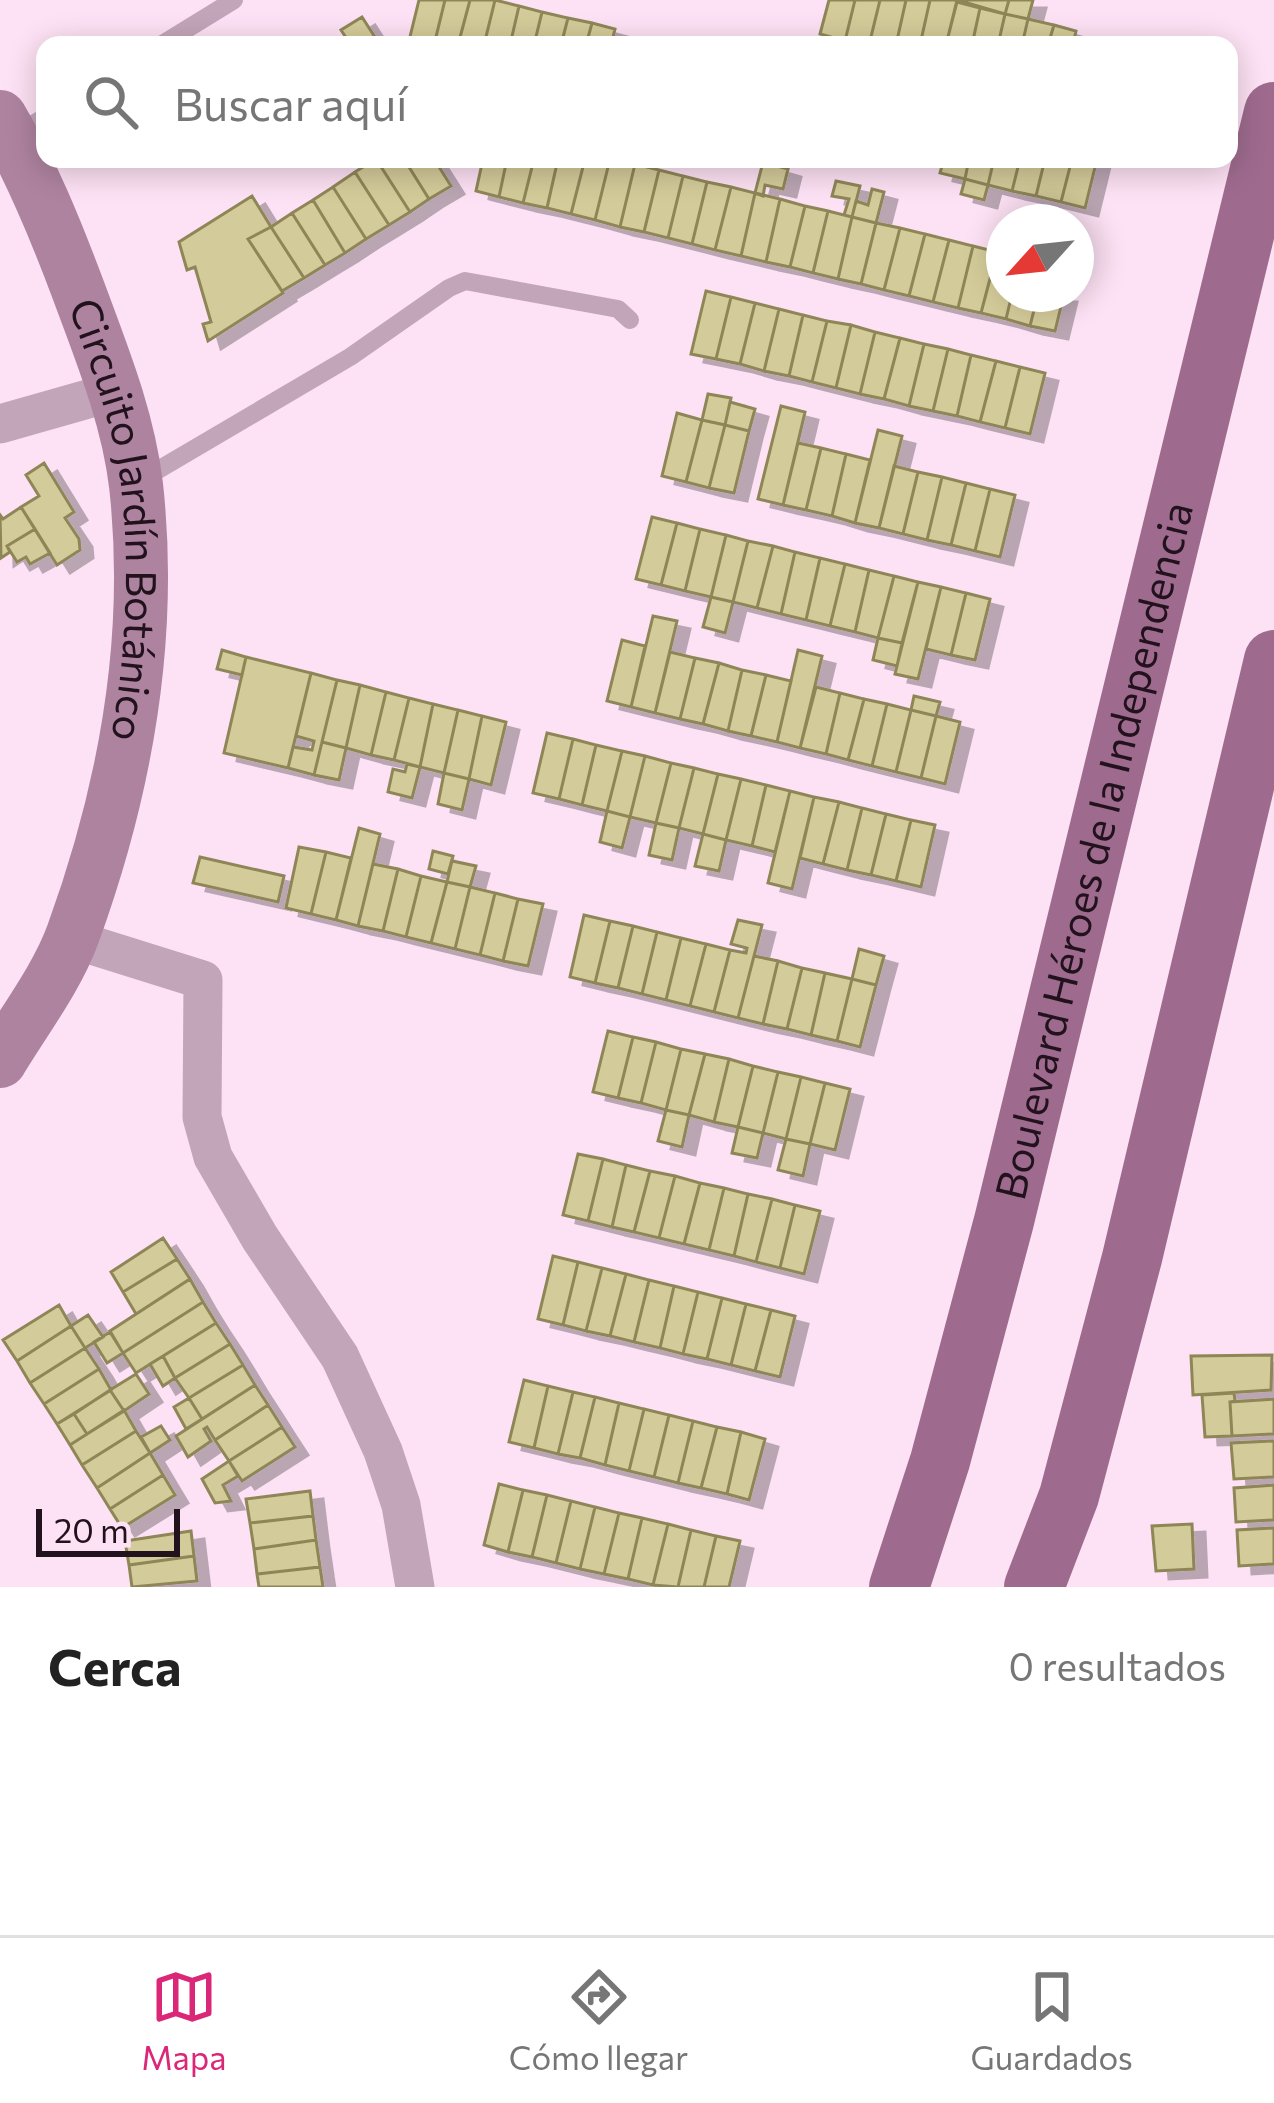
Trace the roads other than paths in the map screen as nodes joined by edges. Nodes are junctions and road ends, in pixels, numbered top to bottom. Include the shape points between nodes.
1 (234, 0) edge
2 (176, 36) edge
3 (1274, 112) edge
4 (19, 123) edge
5 (630, 320) dead end
6 (116, 391) junction
7 (0, 424) edge
8 (135, 483) junction
9 (1274, 660) edge
10 (71, 938) junction
11 (0, 1061) edge
12 (415, 1587) edge
13 (899, 1587) edge
14 (1034, 1587) edge

1 - 2 lane
3 - 13 main road, Boulevard Héroes de la Independencia via 1004,1221
4 - 6 street, Circuito Jardín Botánico
5 - 8 lane via 618,309 465,281
6 - 7 street
6 - 8 street, Circuito Jardín Botánico
8 - 10 street, Circuito Jardín Botánico via 141,594 124,763
9 - 14 main road via 1132,1258 1069,1496
10 - 11 street, Circuito Jardín Botánico
10 - 12 street via 203,980 202,1117 213,1157 340,1358 401,1505

